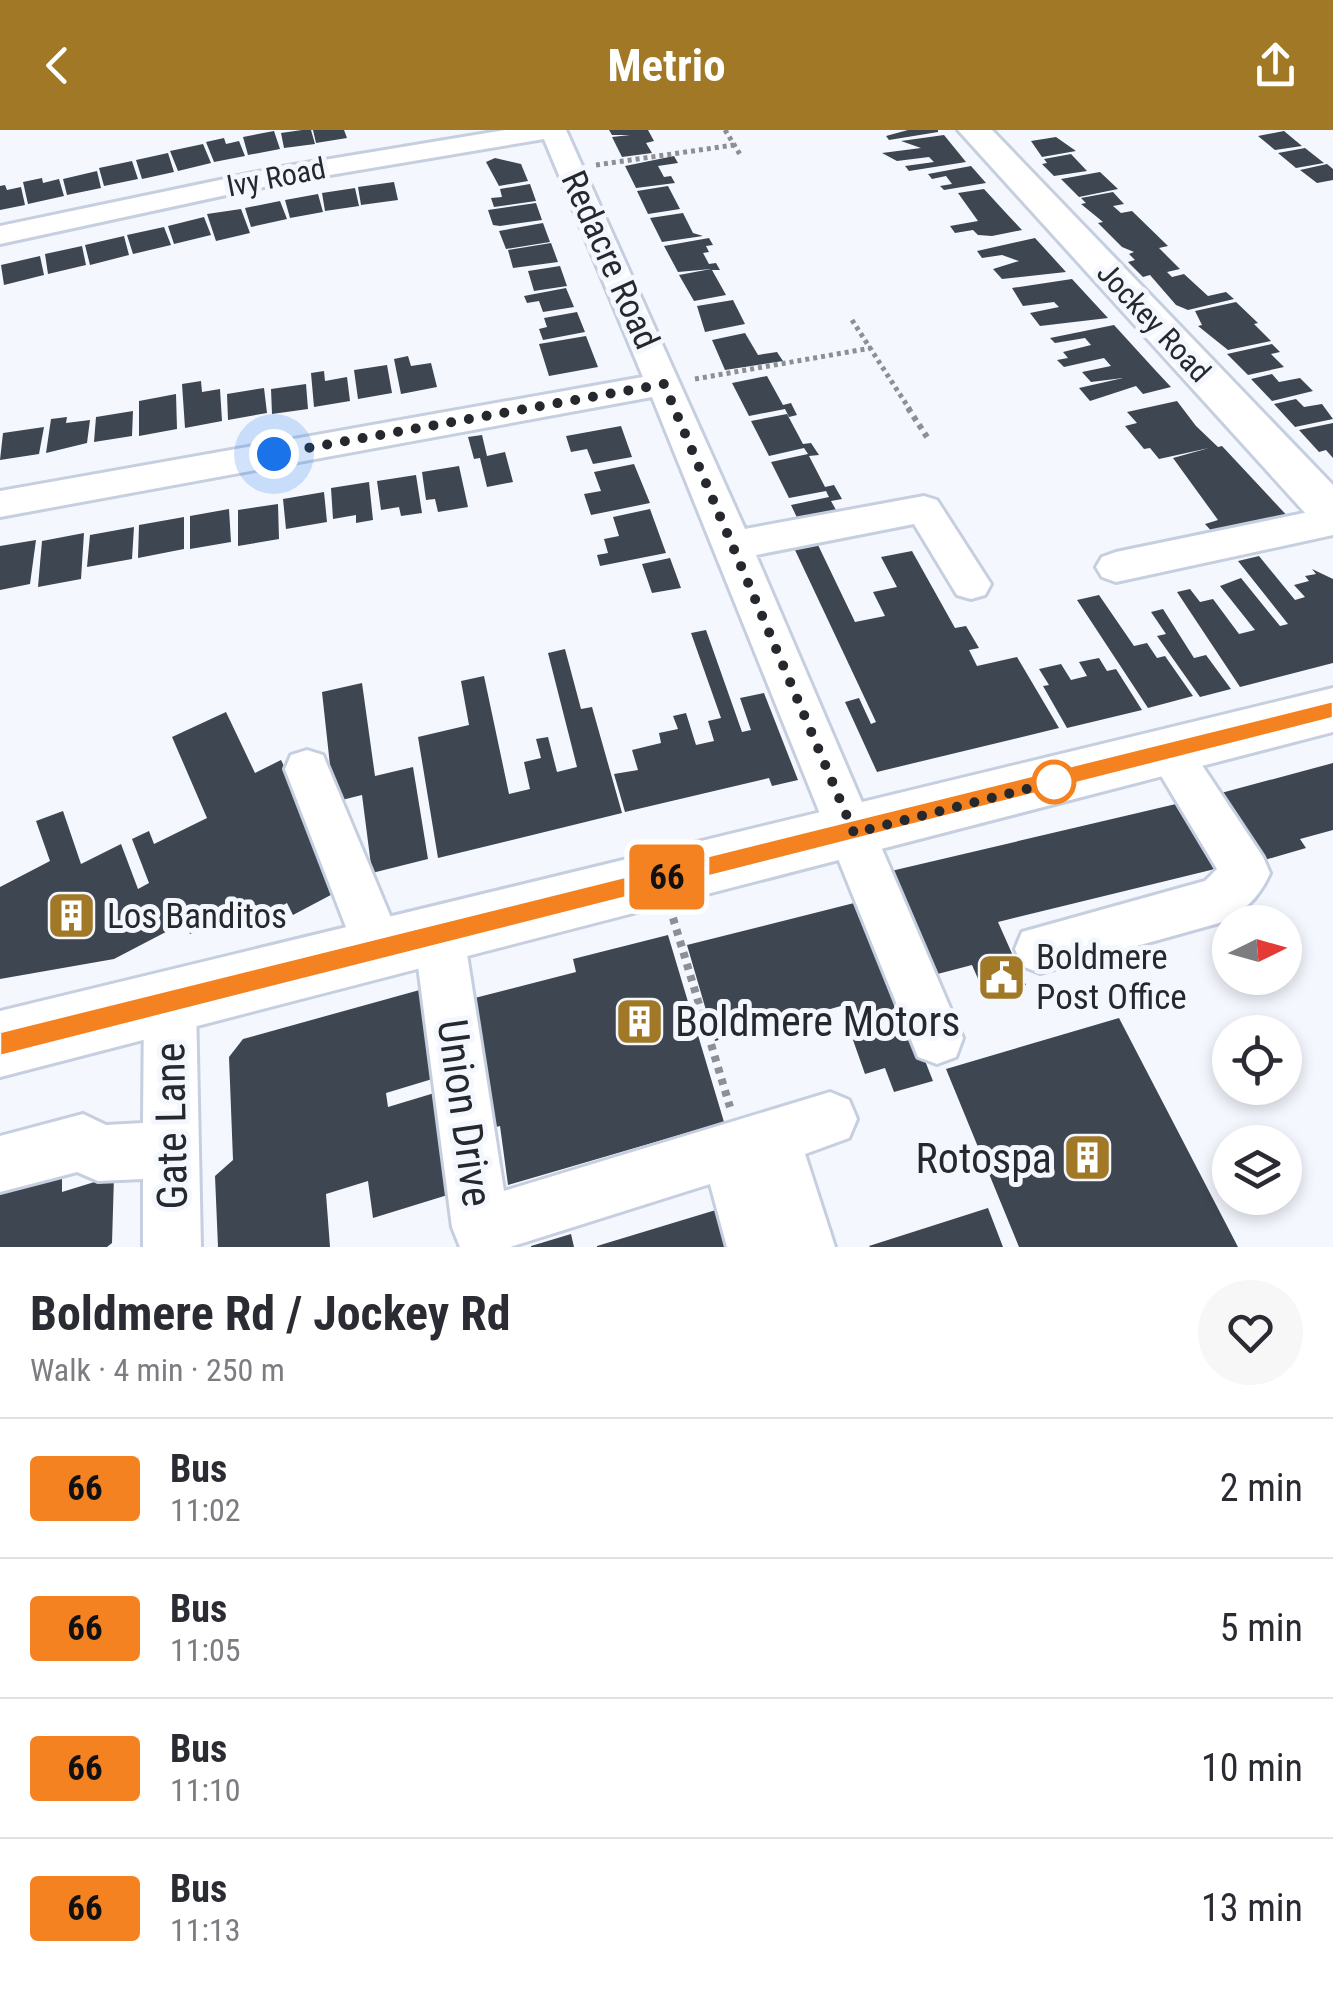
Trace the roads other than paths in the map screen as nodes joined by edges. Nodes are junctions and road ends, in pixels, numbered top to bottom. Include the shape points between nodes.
1 (553, 130) edge
2 (974, 130) edge
3 (0, 235) edge
4 (664, 384) junction
5 (0, 504) edge
6 (1333, 518) edge
7 (733, 545) junction
8 (1116, 568) dead end
9 (971, 584) dead end
10 (1333, 710) edge
11 (1170, 754) junction
12 (307, 768) dead end
13 (854, 833) junction
14 (439, 934) junction
15 (379, 949) junction
16 (1040, 949) dead end
17 (170, 1004) junction
18 (937, 1038) dead end
19 (0, 1044) edge
20 (830, 1119) dead end
21 (748, 1146) junction
22 (172, 1150) junction
23 (0, 1164) edge
24 (172, 1247) edge
25 (756, 1247) edge
26 (806, 1247) edge

1 - 3 street, Ivy Road via 282,175
1 - 4 street, Redacre Road
2 - 6 main road, Jockey Road
4 - 5 street
4 - 7 street, Redacre Road
6 - 8 street
7 - 9 street via 924,509
7 - 13 street, Redacre Road
10 - 11 main road
11 - 13 main road
11 - 16 street via 1246,873 1218,900
12 - 15 street
13 - 14 main road
13 - 18 street, Redacre Road
14 - 15 main road
14 - 21 street, Union Drive via 480,1227
15 - 17 main road
17 - 19 main road
17 - 22 street, Gate Lane
20 - 21 street, Union Drive
21 - 25 street
21 - 26 street
22 - 23 street via 98,1153 83,1142
22 - 24 street, Gate Lane

